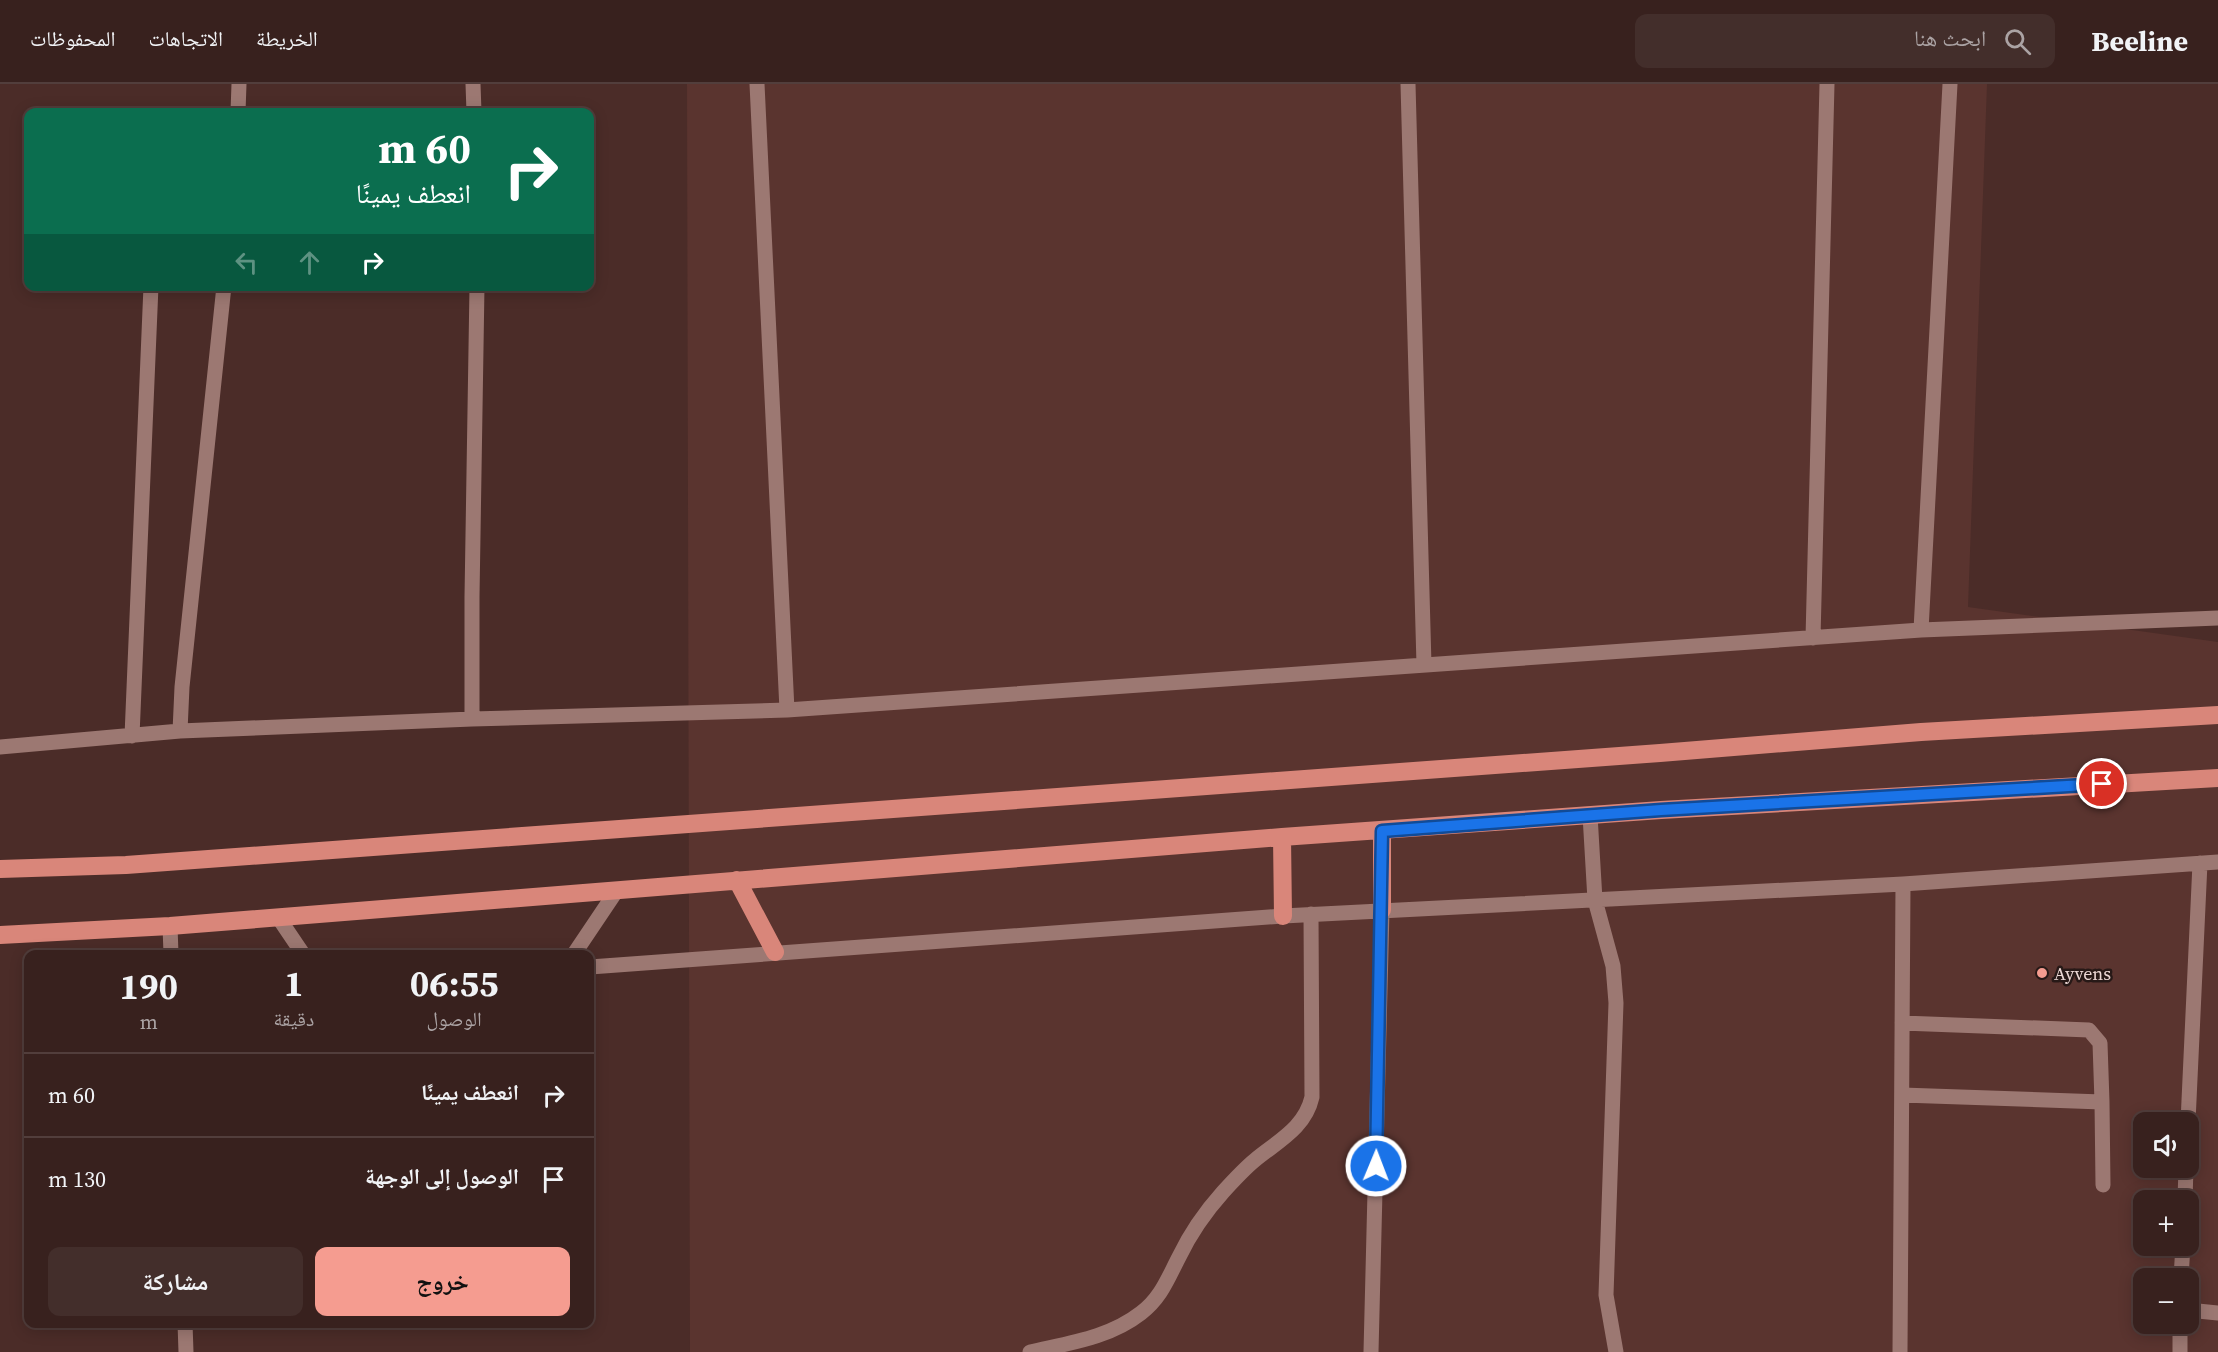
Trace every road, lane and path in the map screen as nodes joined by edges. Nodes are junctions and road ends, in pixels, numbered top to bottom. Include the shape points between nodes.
1 (239, 84) edge
2 (473, 84) edge
3 (757, 84) edge
4 (1408, 84) edge
5 (1827, 84) edge
6 (1950, 84) edge
7 (238, 108) edge
8 (474, 108) edge
9 (151, 291) edge
10 (223, 291) edge
11 (477, 291) edge
12 (2218, 618) edge
13 (1920, 630) junction
14 (1813, 638) junction
15 (1424, 665) junction
16 (787, 710) junction
17 (2218, 715) edge
18 (472, 719) junction
19 (180, 731) junction
20 (132, 736) junction
21 (0, 747) edge
22 (2218, 778) edge
23 (1590, 815) junction
24 (1382, 831) junction
25 (1282, 837) junction
26 (2218, 862) edge
27 (2200, 863) junction
28 (0, 869) edge
29 (737, 880) junction
30 (1903, 884) junction
31 (617, 890) junction
32 (1595, 900) junction
33 (1382, 910) junction
34 (1311, 914) junction
35 (1282, 915) junction
36 (278, 917) junction
37 (170, 926) junction
38 (0, 935) edge
39 (171, 950) edge
40 (300, 950) edge
41 (577, 950) edge
42 (775, 952) junction
43 (594, 967) edge
44 (1902, 1023) junction
45 (1902, 1095) junction
46 (2102, 1102) junction
47 (2188, 1112) edge
48 (2103, 1185) dead end
49 (2199, 1311) edge
50 (2218, 1313) edge
51 (185, 1328) edge
52 (2180, 1334) edge
53 (186, 1352) edge
54 (1030, 1352) edge
55 (1371, 1352) edge
56 (1616, 1352) edge
57 (1900, 1352) edge
58 (2180, 1352) edge

1 - 7 street
2 - 8 street
3 - 16 street
4 - 15 street
5 - 14 street
6 - 13 street
9 - 20 street
10 - 19 street
11 - 18 street
12 - 13 street
13 - 14 street
14 - 15 street
15 - 16 street
16 - 18 street
17 - 28 highway via 1921,732 126,865
18 - 19 street
19 - 20 street
20 - 21 street
22 - 23 highway
23 - 24 highway
23 - 32 street
24 - 25 highway
24 - 33 highway
25 - 29 highway
25 - 35 highway
26 - 27 street
27 - 30 street
27 - 47 street
29 - 31 highway
29 - 42 highway
30 - 32 street
30 - 44 street
31 - 36 highway
31 - 41 street
32 - 33 street
32 - 56 street via 1612,966 1616,1003 1606,1295
33 - 34 street
33 - 55 street
34 - 35 street
34 - 54 street via 1312,1097 1305,1118 1222,1193 1144,1312 1101,1336
35 - 42 street
36 - 37 highway
36 - 40 street
37 - 38 highway
37 - 39 street
42 - 43 street
44 - 45 street
44 - 46 street via 2089,1030 2100,1043
45 - 46 street
45 - 57 street
46 - 48 street
49 - 50 street
51 - 53 street
52 - 58 street

